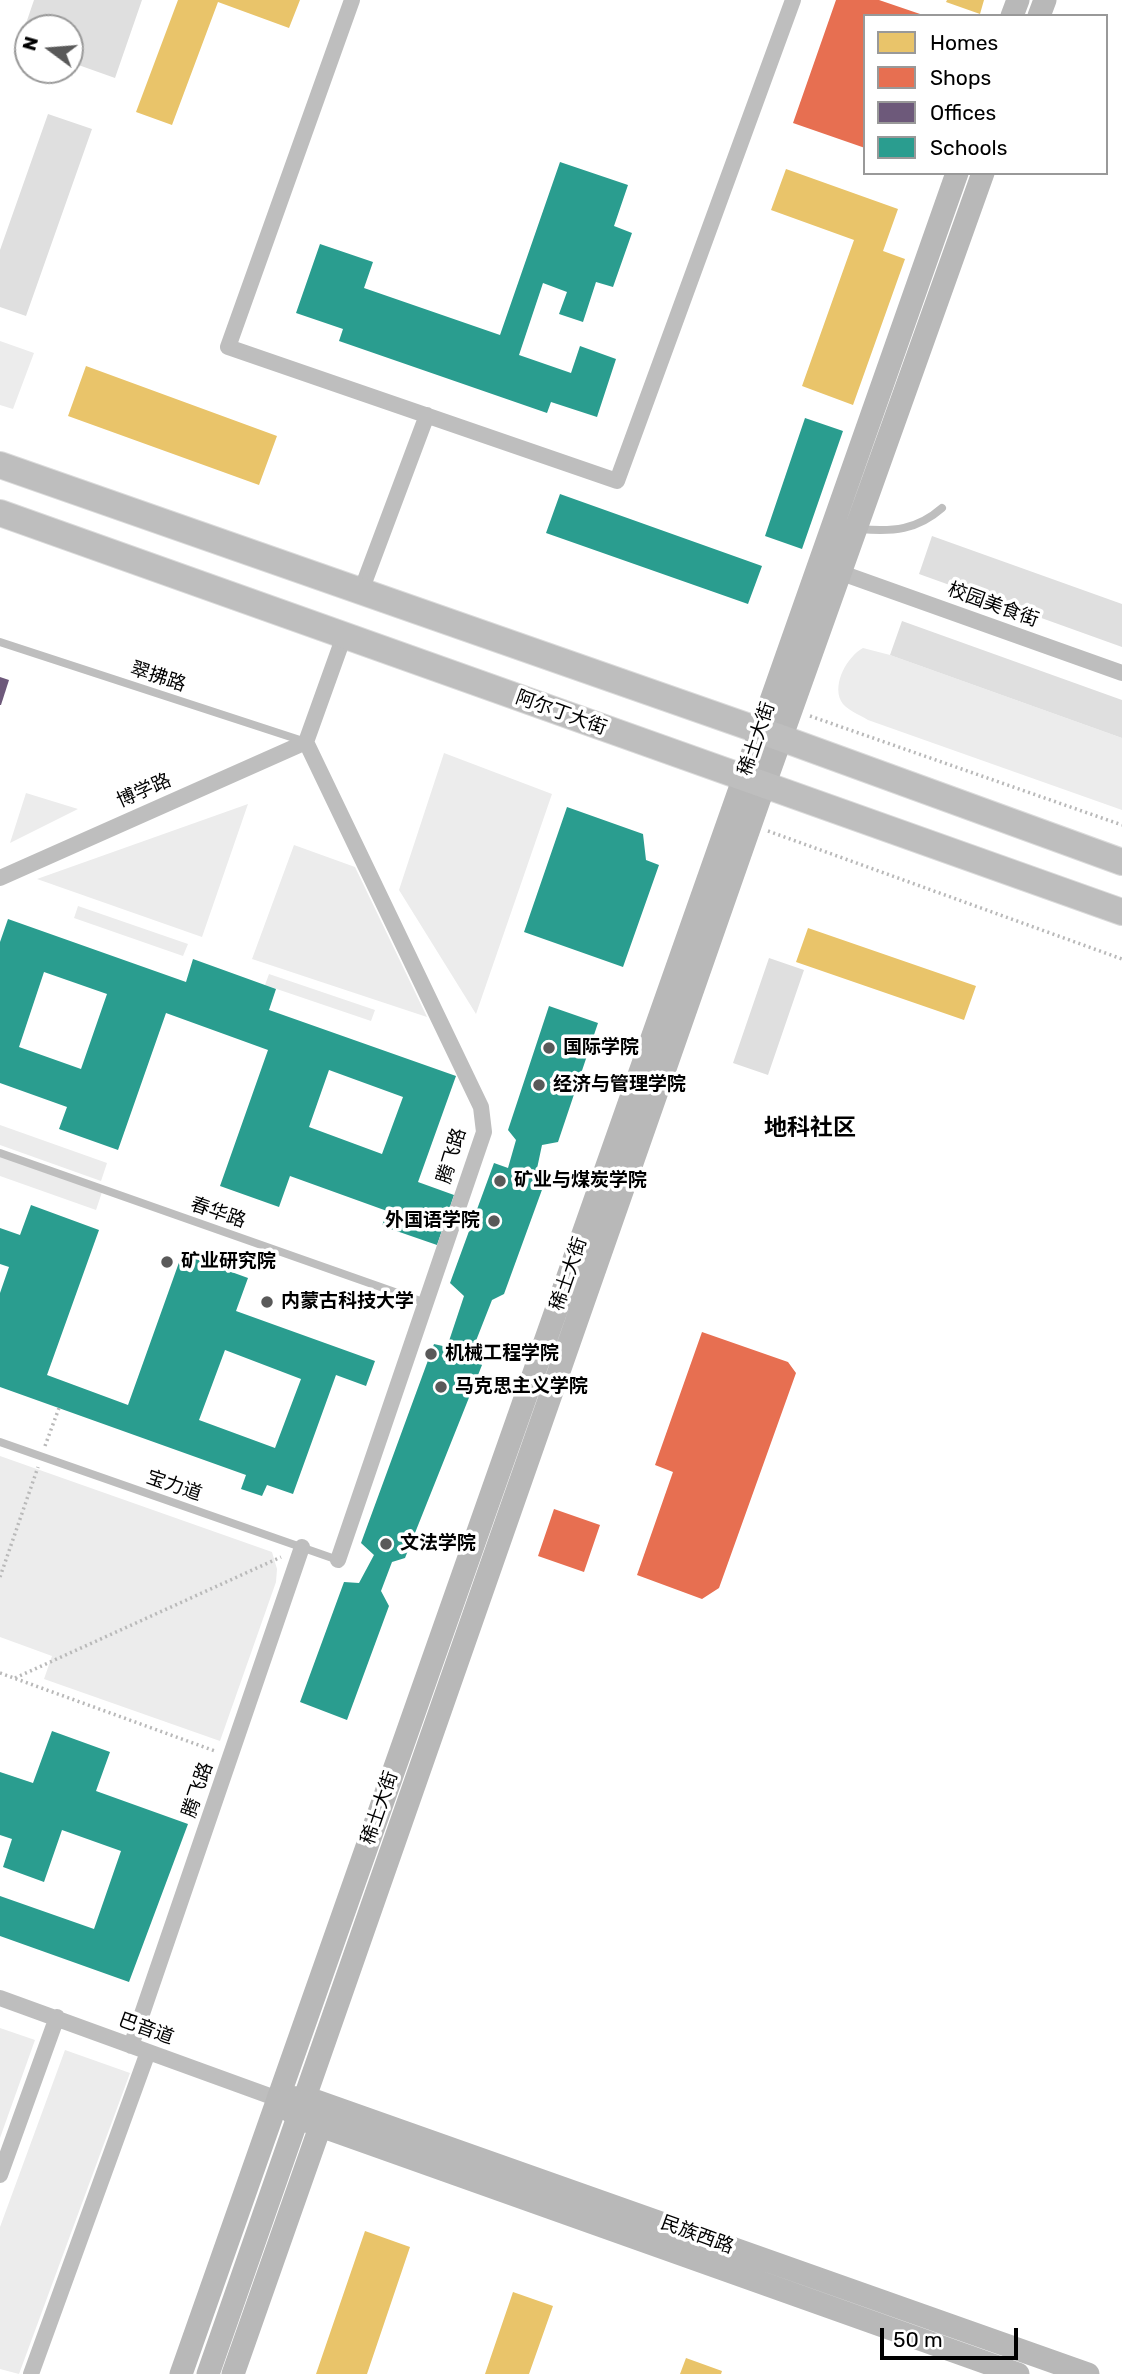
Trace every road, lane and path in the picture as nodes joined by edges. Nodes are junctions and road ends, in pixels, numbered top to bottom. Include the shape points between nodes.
1 (352, 0) edge
2 (793, 0) edge
3 (956, 175) edge
4 (982, 175) edge
5 (427, 415) junction
6 (0, 465) edge
7 (942, 508) dead end
8 (0, 513) edge
9 (857, 529) junction
10 (850, 576) dead end
11 (361, 591) junction
12 (344, 636) junction
13 (0, 642) edge
14 (1122, 673) edge
15 (792, 709) junction
16 (770, 734) junction
17 (306, 742) junction
18 (754, 782) junction
19 (750, 825) junction
20 (1122, 825) edge
21 (1122, 862) edge
22 (0, 878) edge
23 (1122, 912) edge
24 (1122, 959) edge
25 (0, 1153) edge
26 (426, 1303) junction
27 (59, 1408) dead end
28 (0, 1442) edge
29 (42, 1456) junction
30 (302, 1547) junction
31 (338, 1560) joint
32 (0, 1577) edge
33 (0, 1673) edge
34 (15, 1678) junction
35 (232, 1756) junction
36 (0, 1998) edge
37 (57, 2017) junction
38 (131, 2046) junction
39 (148, 2052) junction
40 (278, 2099) junction
41 (302, 2108) junction
42 (320, 2127) junction
43 (0, 2175) edge
44 (31, 2374) edge
45 (181, 2374) edge
46 (208, 2374) edge
47 (233, 2374) edge
48 (1018, 2374) edge
49 (1088, 2374) edge

1 - 5 street via 228,347
2 - 5 street via 617,481
3 - 16 main road, 稀土大街
4 - 9 main road, 稀土大街
5 - 11 street
6 - 11 main road
7 - 9 lane via 929,520 909,528
8 - 12 main road, 阿尔丁大街
9 - 15 main road, 稀土大街
10 - 14 street, 校园美食街
11 - 16 main road
12 - 17 street
12 - 18 main road, 阿尔丁大街
13 - 17 lane, 翠拂路
15 - 16 main road, 稀土大街
15 - 20 path
16 - 18 main road, 稀土大街
16 - 21 main road
17 - 22 street, 博学路
17 - 26 street, 腾飞路 via 481,1108 484,1132
18 - 19 main road, 稀土大街
18 - 23 main road, 阿尔丁大街
18 - 40 main road, 稀土大街
19 - 24 path
19 - 41 main road, 稀土大街
25 - 26 lane, 春华路
26 - 31 street, 腾飞路
27 - 29 path
28 - 29 lane, 宝力道
29 - 30 lane, 宝力道
29 - 32 path
30 - 31 lane, 宝力道
30 - 34 path
30 - 35 street, 腾飞路
33 - 34 path
34 - 35 path
35 - 38 street, 腾飞路
36 - 37 street, 巴音道
37 - 38 street, 巴音道
37 - 43 street
38 - 39 street, 巴音道
39 - 40 street, 巴音道
39 - 44 street
40 - 41 main road, 民族西路
40 - 45 main road, 稀土大街
41 - 42 main road, 民族西路
41 - 46 main road, 稀土大街
41 - 49 main road, 民族西路
42 - 47 main road
42 - 48 main road, 民族西路

